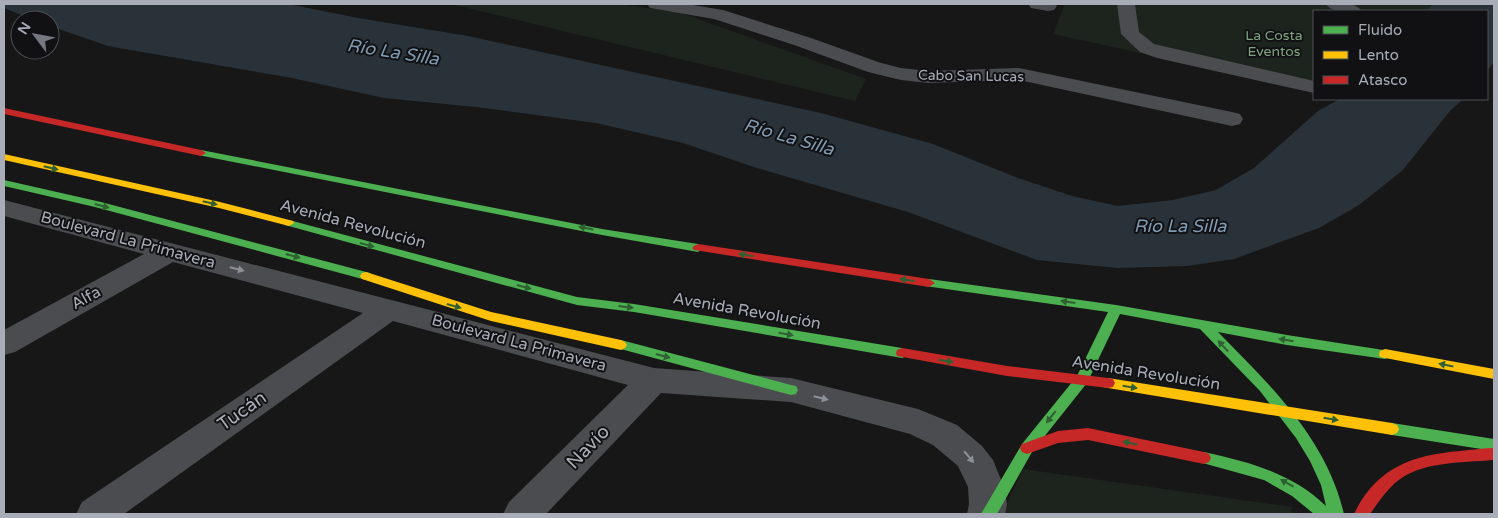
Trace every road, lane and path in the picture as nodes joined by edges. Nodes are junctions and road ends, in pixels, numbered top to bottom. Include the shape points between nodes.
1 (656, 4) edge
2 (1126, 4) edge
3 (1334, 4) edge
4 (1350, 10) edge
5 (1313, 87) edge
6 (4, 111) edge
7 (1232, 119) dead end
8 (4, 157) edge
9 (4, 183) edge
10 (4, 208) edge
11 (169, 252) junction
12 (448, 291) dead end
13 (391, 296) junction
14 (577, 301) junction
15 (548, 306) dead end
16 (1116, 309) junction
17 (1203, 324) junction
18 (4, 344) edge
19 (1494, 374) edge
20 (1082, 379) junction
21 (654, 380) junction
22 (790, 390) junction
23 (1283, 411) junction
24 (1494, 445) edge
25 (1027, 448) junction
26 (1494, 454) edge
27 (95, 514) edge
28 (522, 514) edge
29 (988, 514) edge
30 (1324, 514) edge
31 (1336, 514) edge
32 (1362, 514) edge

1 - 7 street, Cabo San Lucas via 717,14 901,74 928,77 1019,74
2 - 5 street via 1130,34 1147,48
3 - 4 street
16 -> 6 main road via 837,270 602,232
8 -> 14 main road, Avenida Revolución via 220,205
9 -> 13 main road via 97,204
10 - 11 street, Boulevard La Primavera
11 -> 13 street, Boulevard La Primavera
11 - 18 street, Alfa
12 - 13 main road
13 - 21 street, Boulevard La Primavera
13 -> 22 main road via 449,304
13 - 27 street, Tucán
14 - 15 main road
14 -> 20 main road, Avenida Revolución via 1007,371
16 - 17 main road
16 - 20 main road
19 -> 17 main road
23 -> 17 main road
20 -> 23 main road, Avenida Revolución
20 -> 25 main road
21 - 22 street, Boulevard La Primavera
21 - 28 street, Navío
22 -> 29 street, Boulevard La Primavera via 918,422 945,435 970,456 980,471 986,487
23 -> 24 main road, Avenida Revolución
23 - 31 main road via 1314,452 1330,486
25 - 29 main road
30 -> 25 main road via 1300,491 1277,478 1248,469 1079,434 1055,437
26 - 32 main road via 1403,469 1377,490

